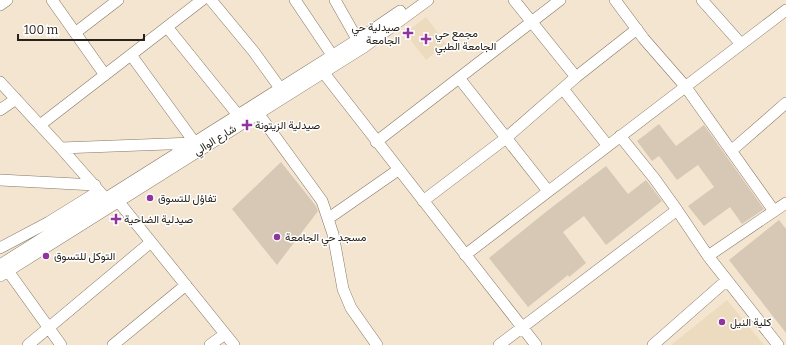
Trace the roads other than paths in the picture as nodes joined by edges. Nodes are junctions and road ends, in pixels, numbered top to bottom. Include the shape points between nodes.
1 (6, 0) edge
2 (52, 0) edge
3 (118, 0) edge
4 (211, 0) edge
5 (295, 0) edge
6 (335, 0) edge
7 (514, 0) edge
8 (560, 0) edge
9 (615, 0) edge
10 (702, 0) edge
11 (198, 1) edge
12 (419, 1) edge
13 (0, 5) edge
14 (786, 10) edge
15 (532, 22) junction
16 (167, 27) junction
17 (637, 29) junction
18 (75, 33) junction
19 (357, 39) junction
20 (741, 44) junction
21 (332, 55) junction
22 (131, 56) junction
23 (323, 72) junction
24 (105, 75) junction
25 (576, 77) junction
26 (459, 78) junction
27 (0, 82) edge
28 (685, 86) junction
29 (280, 88) junction
30 (563, 89) junction
31 (16, 99) junction
32 (786, 103) edge
33 (0, 110) edge
34 (258, 113) junction
35 (238, 115) junction
36 (40, 125) junction
37 (620, 136) junction
38 (506, 138) junction
39 (376, 142) junction
40 (195, 143) junction
41 (608, 146) junction
42 (61, 148) junction
43 (731, 151) junction
44 (398, 170) junction
45 (0, 180) edge
46 (548, 191) junction
47 (100, 192) junction
48 (118, 201) junction
49 (423, 201) junction
50 (786, 203) edge
51 (677, 210) junction
52 (774, 211) junction
53 (329, 218) junction
54 (150, 242) junction
55 (0, 248) edge
56 (465, 254) junction
57 (708, 256) junction
58 (3, 271) edge
59 (727, 280) junction
60 (186, 285) junction
61 (49, 327) junction
62 (522, 327) junction
63 (225, 334) junction
64 (656, 344) edge
65 (28, 345) edge
66 (61, 345) edge
67 (113, 345) edge
68 (210, 345) edge
69 (234, 345) edge
70 (377, 345) edge
71 (499, 345) edge
72 (536, 345) edge
73 (778, 345) edge

1 - 13 street
2 - 18 street
3 - 18 street
4 - 29 street
5 - 21 street
6 - 19 street
7 - 15 street
8 - 15 street
9 - 17 street
10 - 20 street
11 - 16 street
12 - 19 street, شارع الوالي
12 - 23 street, شارع الوالي via 364,47
14 - 20 street
15 - 25 street
15 - 26 street
16 - 22 street
16 - 35 street
17 - 25 street
17 - 28 street
18 - 24 street
19 - 21 street, شارع الوالي
20 - 28 street
21 - 29 street, شارع الوالي
22 - 24 street
22 - 40 street
23 - 34 street, شارع الوالي
23 - 39 street
24 - 36 street
25 - 30 street
26 - 38 street
26 - 39 street
27 - 31 street
28 - 37 street
28 - 43 street
29 - 35 street, شارع الوالي
30 - 38 street
30 - 41 street
31 - 33 street
31 - 36 street
32 - 43 street
34 - 48 street, شارع الوالي
34 - 53 street via 322,201
35 - 40 street, شارع الوالي
36 - 42 street
37 - 41 street
37 - 51 street
38 - 46 street
38 - 49 street
39 - 44 street
40 - 42 street
40 - 47 street, شارع الوالي
41 - 46 street
42 - 47 street
43 - 52 street
44 - 49 street
44 - 53 street
45 - 47 street
46 - 56 street
47 - 55 street
47 - 58 street, شارع الوالي
48 - 54 street
48 - 58 street, شارع الوالي
49 - 56 street
50 - 52 street
51 - 57 street
51 - 62 street
52 - 57 street
53 - 70 street via 343,289 352,308
54 - 60 street
54 - 61 street
56 - 62 street
57 - 59 street
58 - 61 street
59 - 64 street
59 - 73 street
60 - 63 street
60 - 67 street
61 - 65 street
61 - 66 street
62 - 71 street
62 - 72 street
63 - 68 street
63 - 69 street

